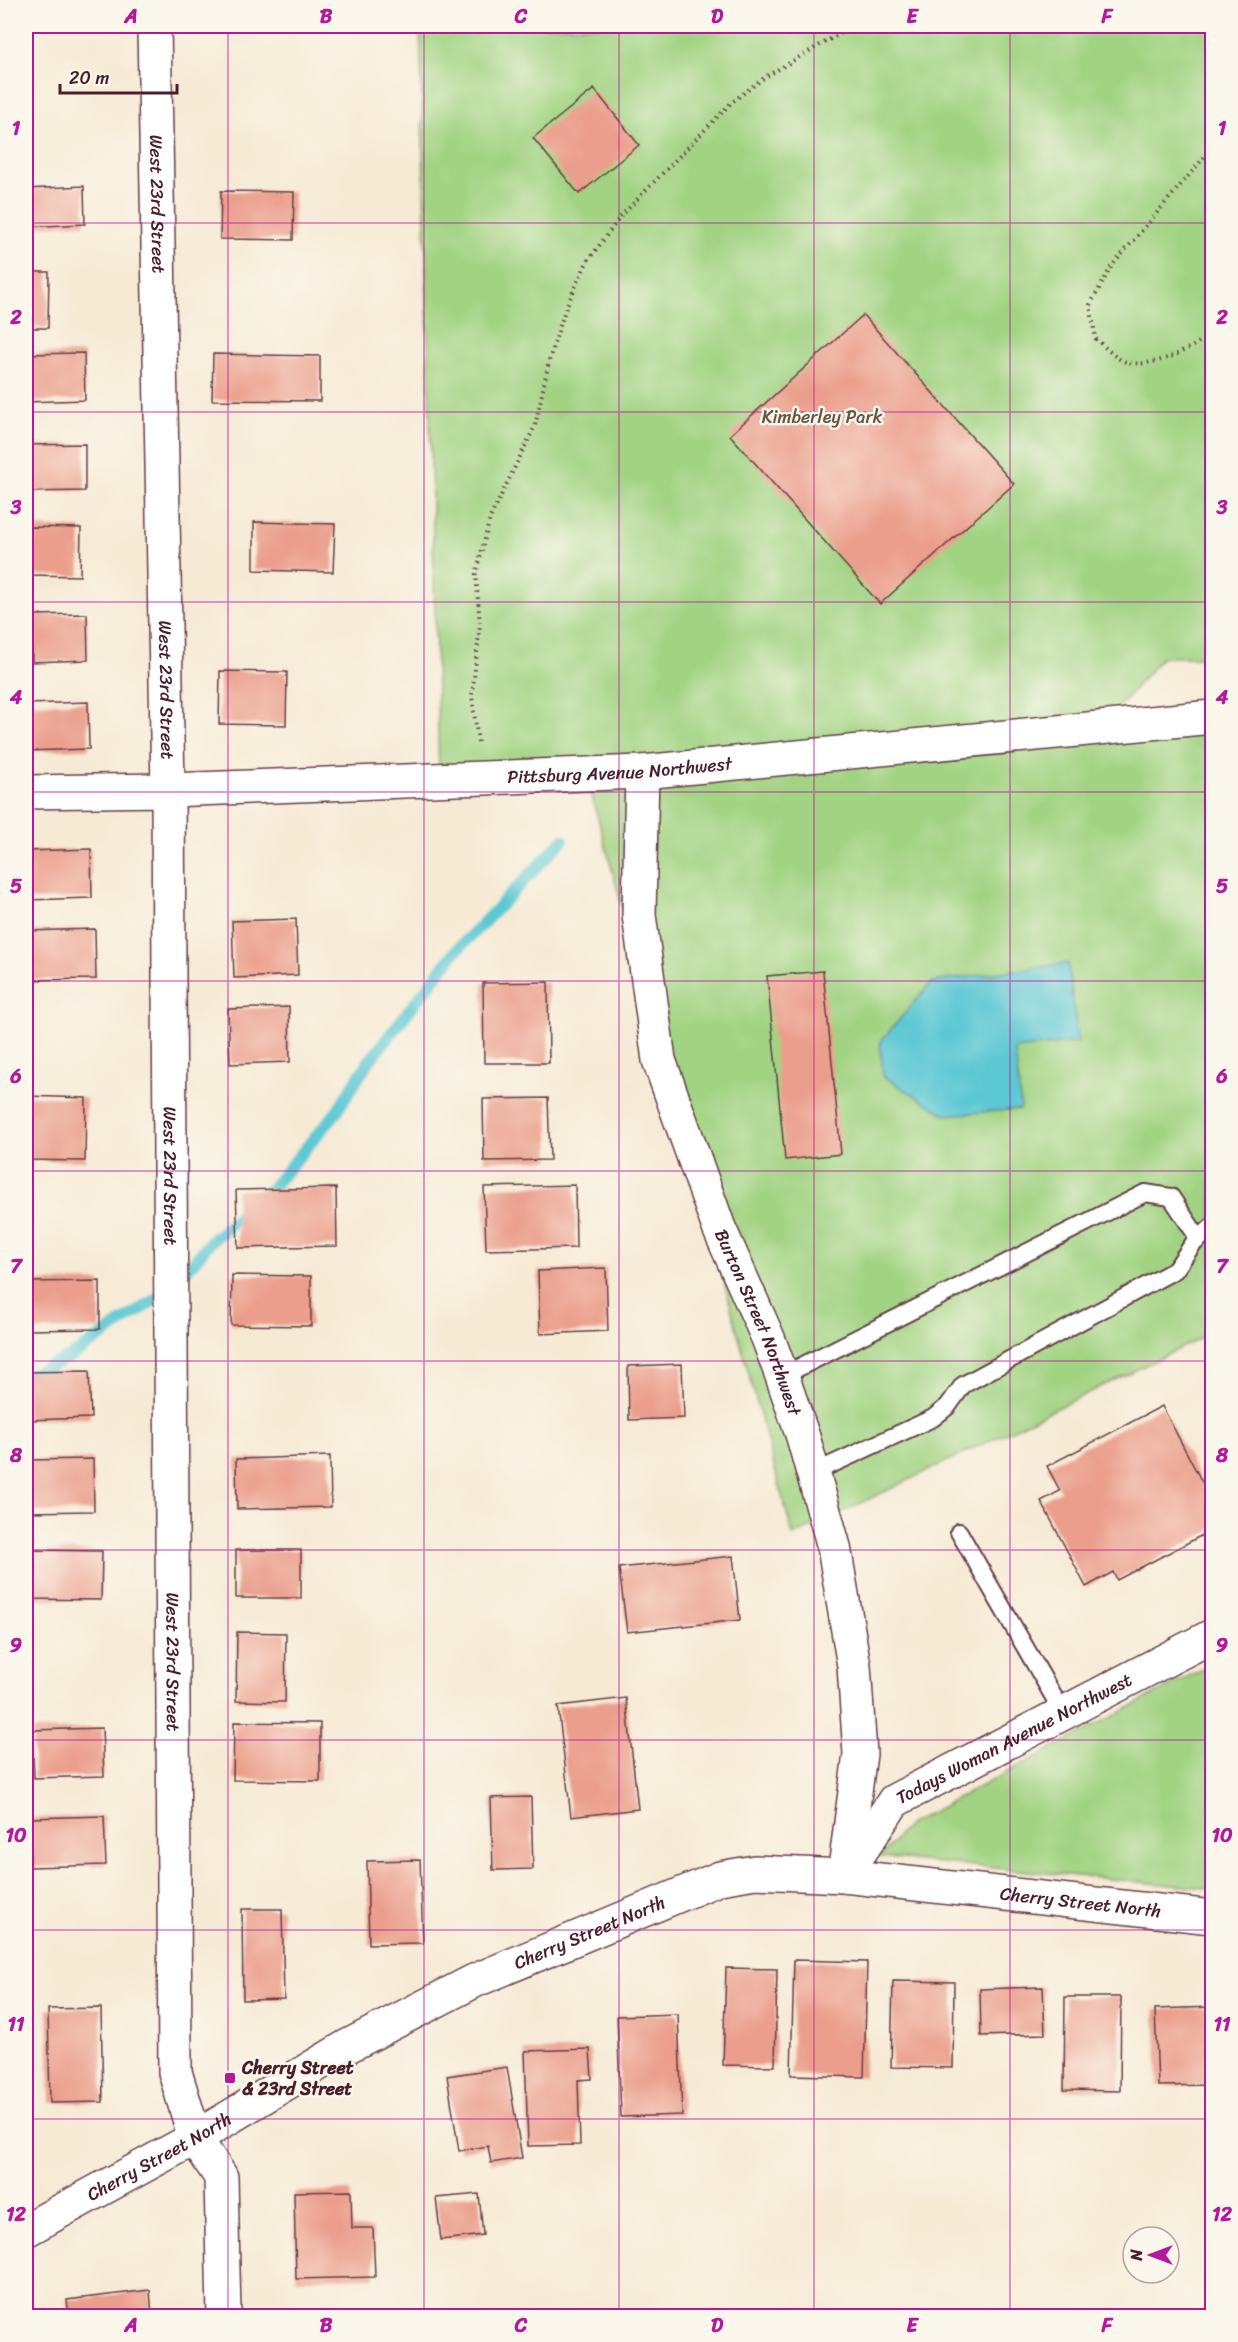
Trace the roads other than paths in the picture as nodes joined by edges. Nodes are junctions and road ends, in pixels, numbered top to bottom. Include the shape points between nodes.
1 (154, 26) edge
2 (1212, 717) edge
3 (642, 772) junction
4 (168, 790) junction
5 (26, 792) edge
6 (1212, 1227) edge
7 (1199, 1239) junction
8 (782, 1376) junction
9 (813, 1473) junction
10 (958, 1532) dead end
11 (1212, 1635) edge
12 (1063, 1713) junction
13 (844, 1876) junction
14 (1212, 1917) edge
15 (195, 2138) junction
16 (26, 2230) edge
17 (224, 2316) edge

1 - 4 street, West 23rd Street
2 - 3 street, Pittsburg Avenue Northwest
3 - 4 street, Pittsburg Avenue Northwest
3 - 8 street, Burton Street Northwest via 639,915 659,1060 719,1228
4 - 5 street, Pittsburg Avenue Northwest
4 - 15 street, West 23rd Street via 175,2072
6 - 7 lane
7 - 8 lane via 1172,1197 1145,1193
7 - 9 lane via 1175,1270 963,1385 948,1406 933,1418
8 - 9 street, Burton Street Northwest
9 - 13 street, Burton Street Northwest via 834,1547 854,1666 860,1754
10 - 12 lane
11 - 12 street, Todays Woman Avenue Northwest
12 - 13 street, Todays Woman Avenue Northwest via 894,1802
13 - 14 street, Cherry Street North
13 - 15 street, Cherry Street North via 755,1872 720,1878 670,1897 474,1980 348,2046
15 - 16 street, Cherry Street North
15 - 17 street, West 23rd Street via 221,2177

